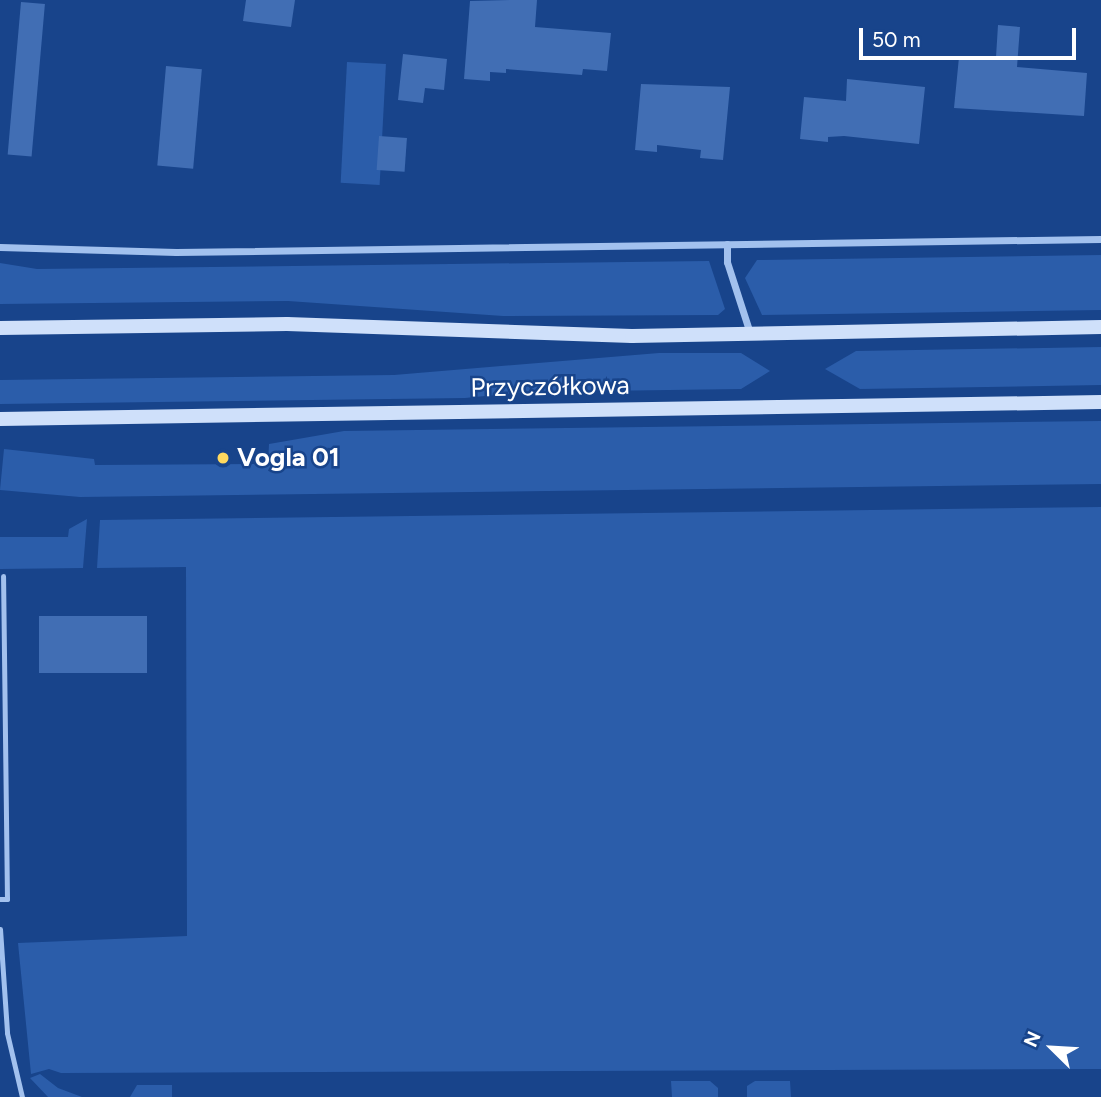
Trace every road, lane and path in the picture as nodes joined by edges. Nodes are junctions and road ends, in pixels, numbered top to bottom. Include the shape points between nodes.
1 (1101, 239) edge
2 (727, 244) junction
3 (0, 247) edge
4 (1101, 327) edge
5 (0, 328) edge
6 (750, 334) junction
7 (1101, 402) edge
8 (0, 419) edge
9 (3, 576) dead end
10 (0, 899) edge
11 (0, 929) edge
12 (22, 1097) edge

1 - 2 street
2 - 3 street
2 - 6 street via 727,262
4 - 6 main road, Przyczółkowa
5 - 6 main road, Przyczółkowa via 286,324 499,334
7 - 8 main road, Przyczółkowa
9 - 10 lane via 7,899
11 - 12 lane via 6,1032

